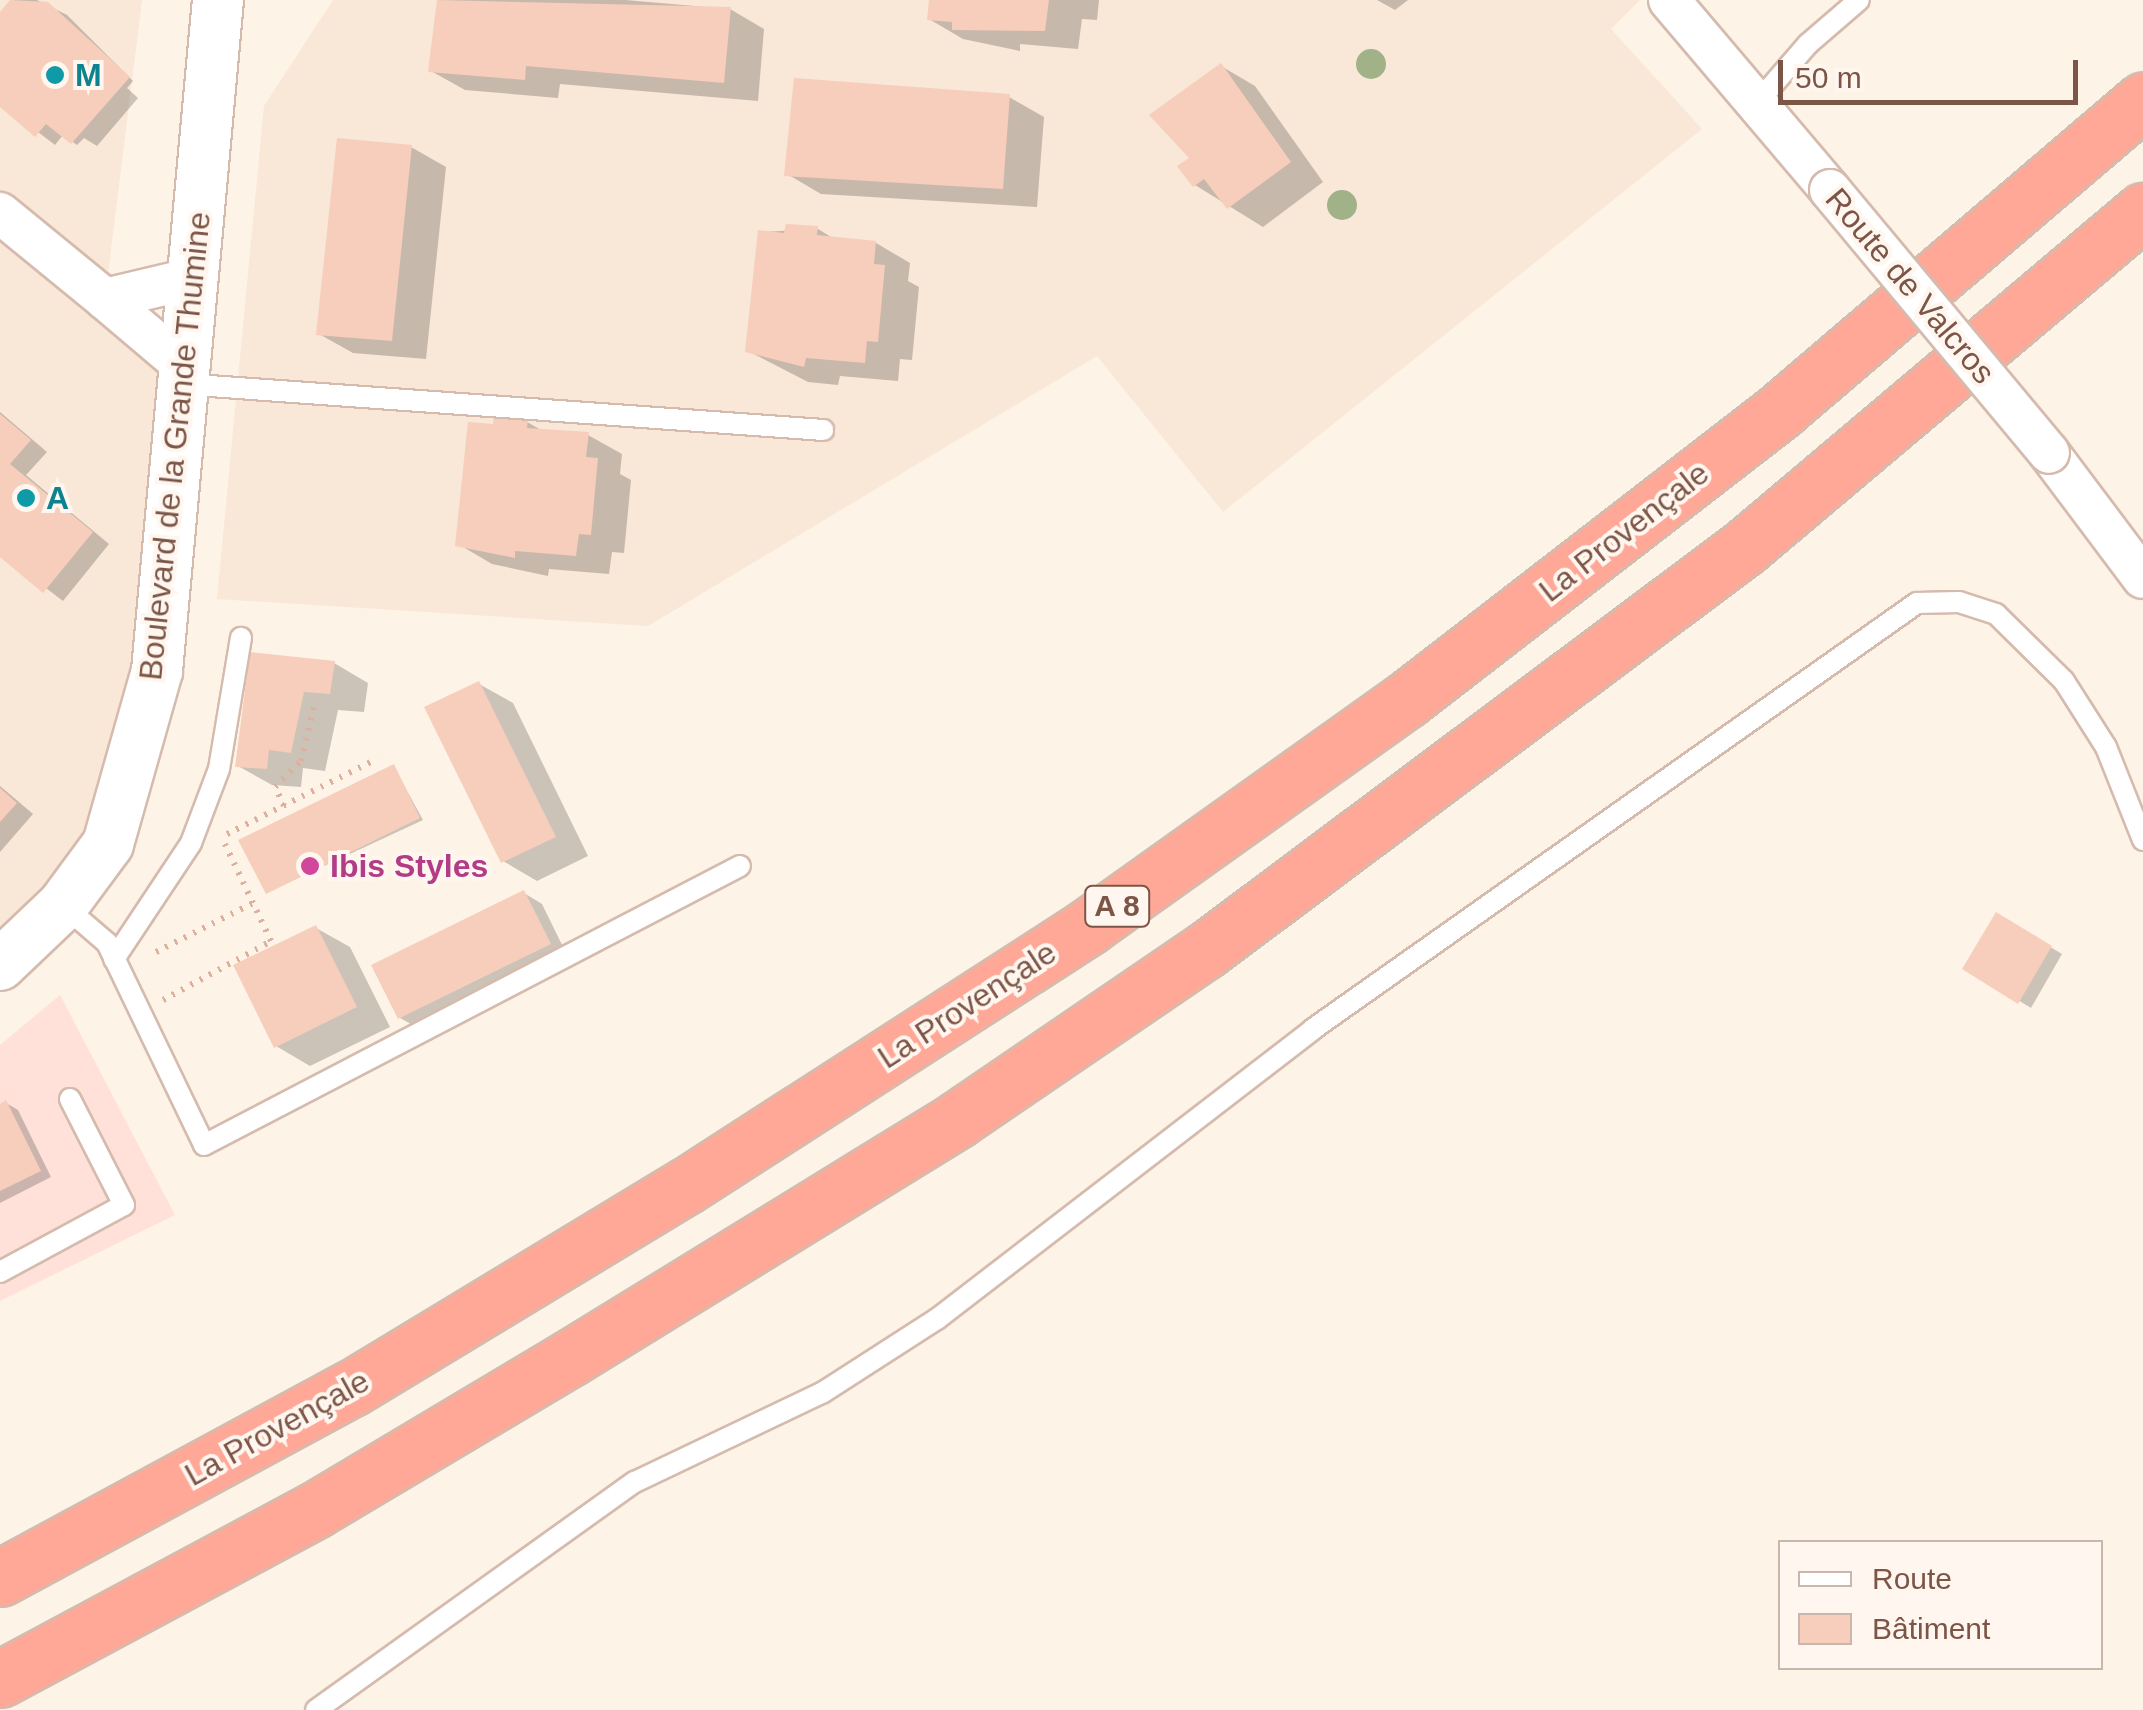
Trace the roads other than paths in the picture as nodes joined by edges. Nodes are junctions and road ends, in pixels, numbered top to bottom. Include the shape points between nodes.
1 (218, 0) edge
2 (1668, 0) edge
3 (1860, 0) edge
4 (2143, 100) edge
5 (1757, 103) junction
6 (2143, 211) edge
7 (0, 213) edge
8 (194, 278) junction
9 (105, 299) junction
10 (183, 375) junction
11 (823, 430) dead end
12 (2143, 578) edge
13 (241, 638) dead end
14 (2143, 840) edge
15 (740, 866) dead end
16 (62, 905) junction
17 (116, 964) junction
18 (0, 965) edge
19 (70, 1098) dead end
20 (0, 1272) edge
21 (0, 1578) edge
22 (0, 1679) edge
23 (316, 1710) edge

1 - 8 street, Boulevard de la Grande Thumine
2 - 5 street, Route de Valcros
3 - 5 lane via 1808,44
4 - 21 highway, La Provençale / A 8 via 1782,410 1406,700 1088,926 686,1186 369,1378
5 - 12 street, Route de Valcros, bridge via 2049,453
6 - 22 highway, A 8 via 1745,548 1175,971 958,1119 570,1358 315,1510
7 - 9 street
8 - 9 street
8 - 10 street, Boulevard de la Grande Thumine
9 - 10 street
10 - 11 lane
10 - 16 street, Boulevard de la Grande Thumine via 156,670 108,844
13 - 17 lane via 219,770 181,860
14 - 23 lane via 2106,747 2064,680 1996,614 1959,602 1916,603 1314,1029 937,1319 822,1392 635,1482
15 - 17 lane via 204,1145
16 - 17 lane via 106,943
16 - 18 street, Boulevard de la Grande Thumine
19 - 20 lane via 124,1206

